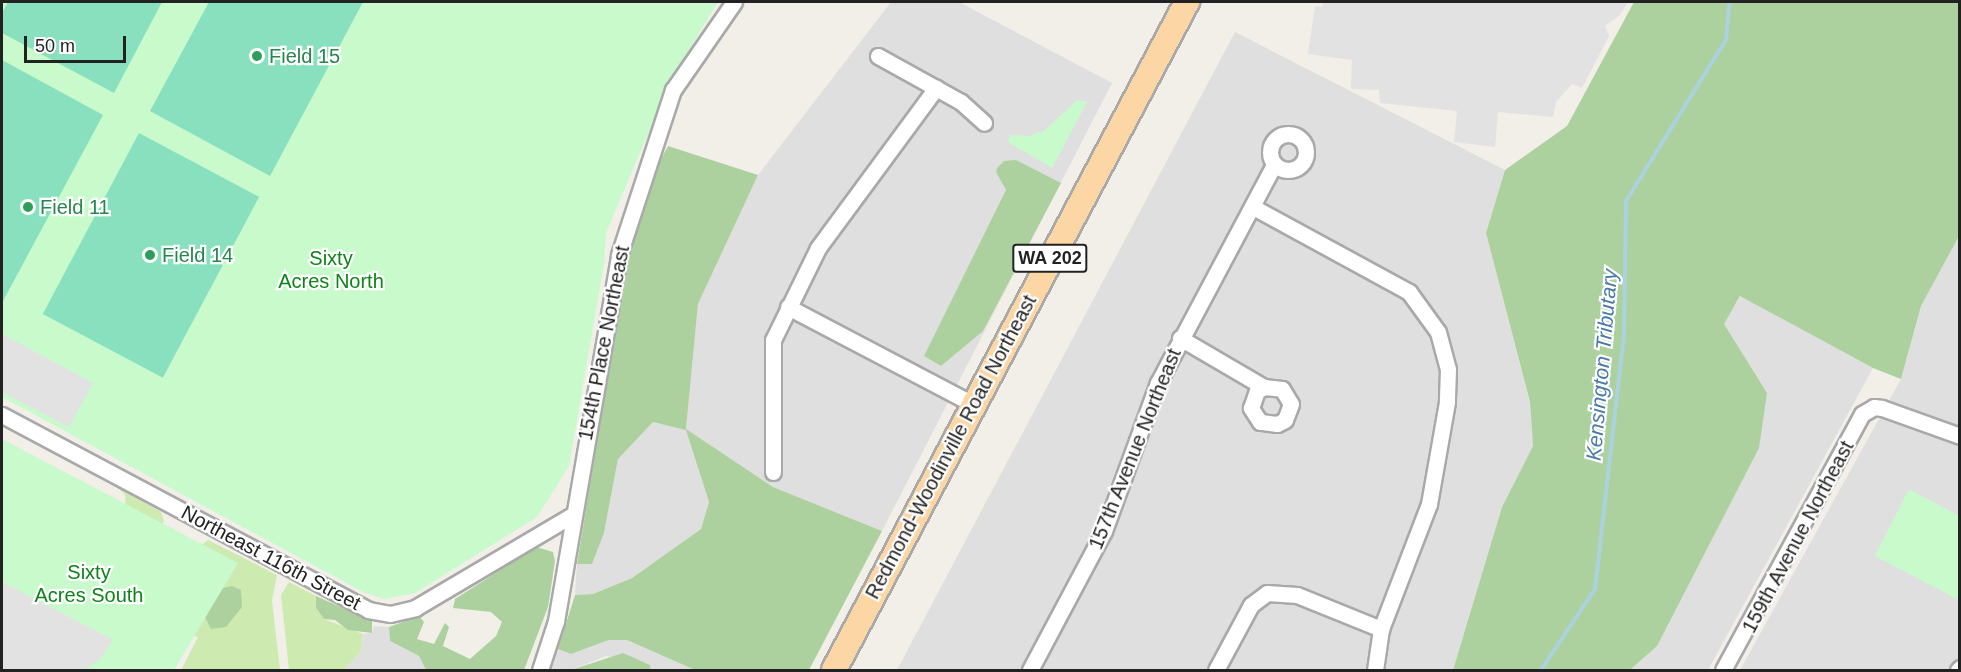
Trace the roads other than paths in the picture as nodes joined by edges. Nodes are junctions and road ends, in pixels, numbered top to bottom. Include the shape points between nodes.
1 (734, 2) edge
2 (1187, 2) edge
3 (878, 56) dead end
4 (936, 88) junction
5 (984, 123) dead end
6 (1274, 165) dead end
7 (1252, 207) junction
8 (788, 307) junction
9 (1180, 338) junction
10 (1264, 387) dead end
11 (973, 404) junction
12 (2, 415) edge
13 (1959, 435) edge
14 (773, 472) dead end
15 (572, 515) junction
16 (1381, 629) junction
17 (540, 670) edge
18 (834, 670) edge
19 (1030, 670) edge
20 (1216, 670) edge
21 (1375, 670) edge
22 (1723, 670) edge

1 - 15 street, 154th Place Northeast via 674,90 619,255
2 - 11 main road, Redmond-Woodinville Road Northeast / WA 202
3 - 4 street
4 - 5 street via 961,102
4 - 8 street via 818,248
6 - 7 street, 157th Avenue Northeast
7 - 9 street, 157th Avenue Northeast
7 - 16 street via 1409,292 1438,332 1448,369 1438,462 1429,504
8 - 11 street
8 - 14 street via 773,340 770,364
9 - 10 street
9 - 19 street, 157th Avenue Northeast via 1142,425 1104,531
11 - 18 main road, Redmond-Woodinville Road Northeast / WA 202
12 - 15 street, Northeast 116th Street via 368,610 390,614 415,608
13 - 22 street, 159th Avenue Northeast via 1874,407 1859,418 1761,606
15 - 17 street, 154th Place Northeast via 556,621
16 - 20 street via 1297,595 1267,593 1251,604
16 - 21 street

